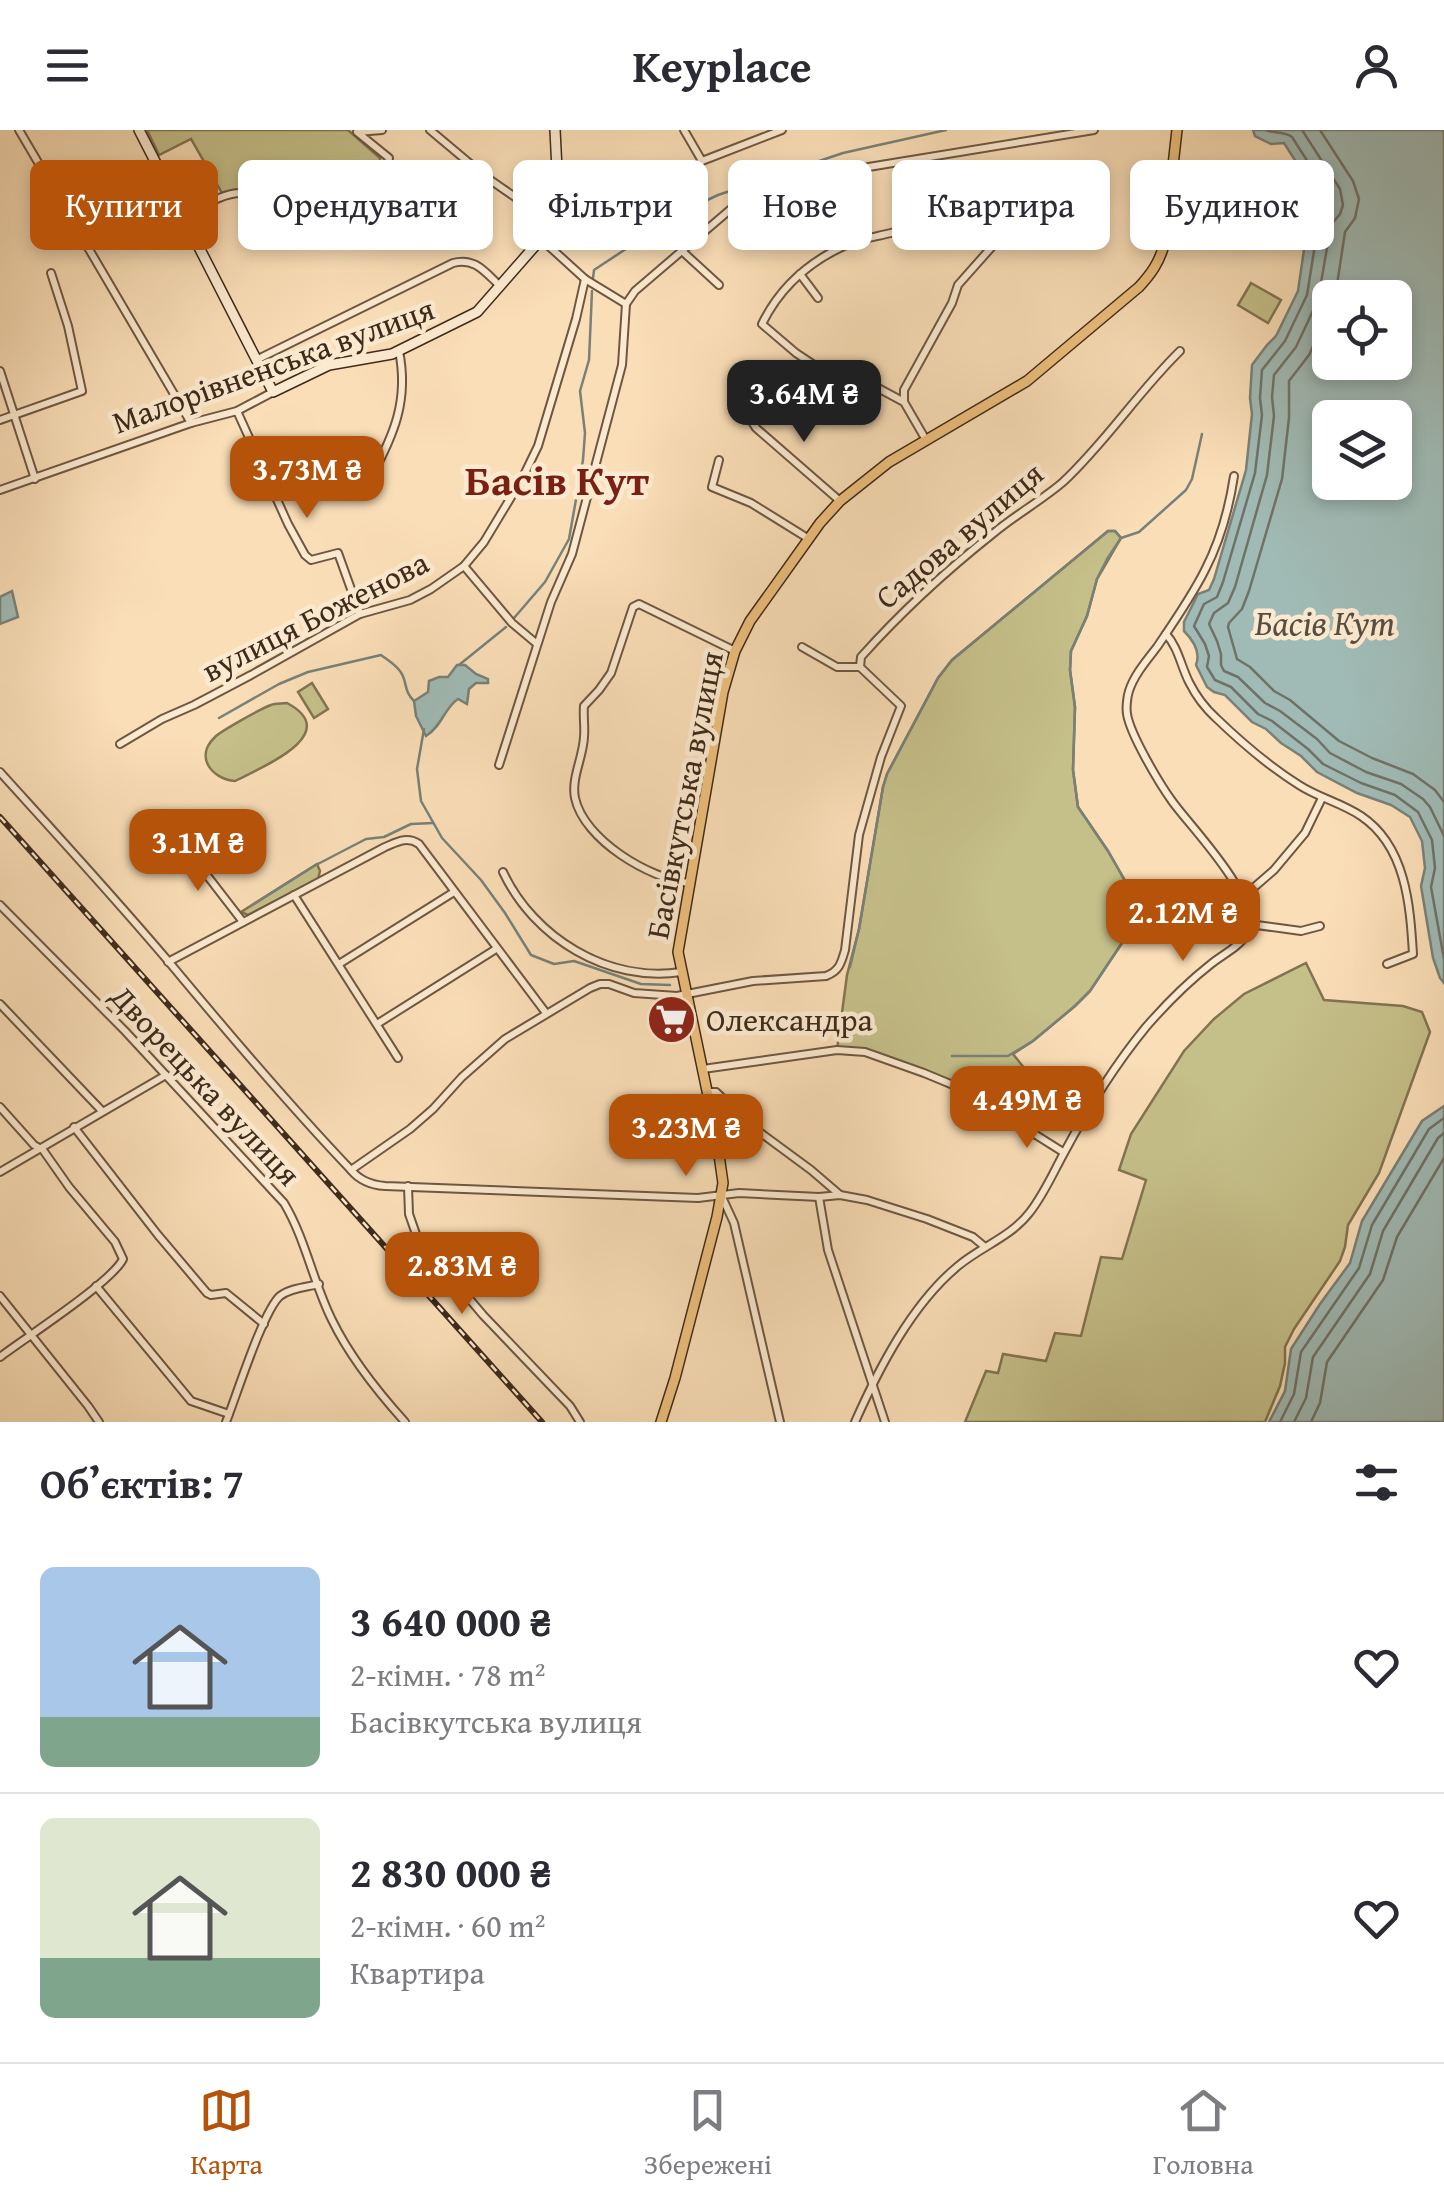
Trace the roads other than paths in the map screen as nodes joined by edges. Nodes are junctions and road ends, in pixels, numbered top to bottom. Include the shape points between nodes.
1 (19, 130) edge
2 (139, 130) edge
3 (382, 130) edge
4 (430, 130) edge
5 (555, 130) edge
6 (684, 130) edge
7 (782, 130) edge
8 (1094, 130) edge
9 (1177, 130) edge
10 (154, 160) edge
11 (556, 160) edge
12 (701, 160) edge
13 (705, 160) edge
14 (872, 166) edge
15 (513, 194) edge
16 (218, 199) edge
17 (728, 213) edge
18 (200, 250) edge
19 (531, 250) edge
20 (553, 250) edge
21 (838, 250) edge
22 (990, 250) edge
23 (682, 251) junction
24 (50, 273) dead end
25 (800, 274) junction
26 (585, 279) junction
27 (718, 285) dead end
28 (500, 286) junction
29 (818, 298) dead end
30 (626, 304) junction
31 (399, 351) junction
32 (1180, 351) dead end
33 (256, 360) junction
34 (0, 372) edge
35 (273, 392) junction
36 (904, 402) junction
37 (744, 408) dead end
38 (236, 411) junction
39 (14, 416) junction
40 (0, 420) edge
41 (191, 423) junction
42 (926, 440) junction
43 (719, 460) dead end
44 (1234, 476) dead end
45 (371, 477) dead end
46 (35, 479) junction
47 (0, 490) edge
48 (840, 501) junction
49 (808, 539) junction
50 (464, 566) junction
51 (360, 614) junction
52 (1166, 634) junction
53 (537, 644) junction
54 (802, 647) dead end
55 (735, 652) junction
56 (860, 667) junction
57 (120, 744) dead end
58 (498, 765) dead end
59 (0, 772) edge
60 (1322, 798) junction
61 (182, 843) dead end
62 (502, 872) dead end
63 (689, 883) junction
64 (454, 892) junction
65 (294, 895) junction
66 (1243, 897) junction
67 (0, 906) edge
68 (243, 922) junction
69 (1249, 924) junction
70 (1320, 926) dead end
71 (496, 949) junction
72 (168, 962) junction
73 (339, 964) junction
74 (1387, 964) dead end
75 (681, 972) junction
76 (686, 995) junction
77 (0, 1004) edge
78 (546, 1013) junction
79 (377, 1024) junction
80 (398, 1058) dead end
81 (703, 1069) junction
82 (166, 1075) junction
83 (708, 1092) junction
84 (0, 1106) edge
85 (102, 1110) junction
86 (74, 1127) junction
87 (38, 1148) junction
88 (1064, 1153) junction
89 (351, 1170) junction
90 (0, 1172) edge
91 (408, 1186) junction
92 (840, 1195) junction
93 (722, 1196) junction
94 (819, 1196) junction
95 (986, 1248) junction
96 (318, 1284) junction
97 (96, 1286) junction
98 (0, 1296) edge
99 (264, 1324) junction
100 (29, 1335) junction
101 (0, 1357) edge
102 (874, 1382) junction
103 (228, 1418) edge
104 (99, 1422) edge
105 (406, 1422) edge
106 (580, 1422) edge
107 (661, 1422) edge
108 (780, 1422) edge
109 (855, 1422) edge
110 (885, 1422) edge

1 - 41 street
2 - 10 street
3 - 16 street via 357,132 389,158 383,176 358,196 322,205 240,192
4 - 15 street
5 - 11 street, Малорівненська вулиця
6 - 12 street
7 - 13 street
8 - 14 street
9 - 42 main road, Басівкутська вулиця via 1164,245 1152,274 1027,380
17 - 23 street
18 - 33 street
19 - 28 street, Малорівненська вулиця
20 - 26 street
21 - 25 street
22 - 36 street via 958,284
23 - 27 street
23 - 30 street
24 - 39 street via 82,391
25 - 29 street
25 - 36 street via 762,324 846,385 878,388
26 - 30 street
26 - 50 street, вулиця Боженова via 538,446
28 - 31 street, Малорівненська вулиця via 477,312
28 - 33 street via 471,262 453,263
30 - 53 street via 622,365 586,507
31 - 35 street, Малорівненська вулиця via 329,365
31 - 45 street via 398,420
32 - 56 street, Садова вулиця via 1083,462 910,604
33 - 35 street
34 - 39 street
35 - 38 street, Малорівненська вулиця
36 - 42 street
37 - 48 street via 756,428
38 - 41 street, Малорівненська вулиця
38 - 51 street via 305,555 310,560 338,553
39 - 40 street
39 - 46 street
41 - 46 street, Малорівненська вулиця
42 - 48 main road, Басівкутська вулиця
43 - 49 street via 712,488 751,503
44 - 52 street via 1213,553
46 - 47 street, Малорівненська вулиця
48 - 49 main road, Басівкутська вулиця
49 - 55 main road, Басівкутська вулиця
50 - 51 street, вулиця Боженова via 410,600
50 - 53 street
51 - 57 street, вулиця Боженова
52 - 60 street via 1202,705
52 - 66 street via 1129,691 1127,715 1157,779
53 - 58 street
54 - 56 street via 838,667
55 - 63 main road, Басівкутська вулиця
55 - 63 street via 639,604 611,673 584,706 574,788 582,815 612,849
56 - 76 street via 901,706 859,835 840,966 826,976
59 - 72 street
60 - 66 street via 1305,834
60 - 74 street via 1363,817 1402,871 1413,954
61 - 68 street
62 - 75 street via 534,919 566,947 640,973
63 - 75 main road, Басівкутська вулиця
64 - 65 street via 412,839
64 - 71 street
64 - 73 street
65 - 68 street
65 - 73 street
66 - 69 street
67 - 82 street, Дворецька вулиця
68 - 72 street
69 - 70 street via 1302,931
69 - 88 street via 1236,946 1148,1024
71 - 78 street
71 - 79 street
72 - 89 street
73 - 79 street
75 - 76 main road, Басівкутська вулиця
76 - 78 street via 600,984
76 - 81 main road, Басівкутська вулиця
77 - 85 street
78 - 89 street via 506,1039 410,1129
79 - 80 street
81 - 83 main road, Басівкутська вулиця
81 - 88 street via 865,1052 1006,1107
82 - 85 street
82 - 96 street, Дворецька вулиця via 284,1203
83 - 92 street
83 - 93 main road, Басівкутська вулиця
84 - 87 street
85 - 86 street
86 - 87 street
86 - 99 street via 207,1293 226,1294
87 - 90 street
87 - 97 street via 116,1242 120,1265
88 - 95 street via 1031,1211
89 - 91 street via 375,1185
91 - 93 street
91 - 106 street via 416,1237
92 - 94 street
92 - 95 street via 974,1236
93 - 94 street
93 - 107 main road, Басівкутська вулиця
93 - 108 street, Басівкутська вулиця
94 - 102 street via 828,1250
95 - 102 street via 934,1291
96 - 99 street via 278,1297
96 - 105 street, Дворецька вулиця via 354,1359
97 - 100 street
97 - 103 street via 190,1401
98 - 100 street
99 - 103 street
100 - 101 street
100 - 104 street
102 - 109 street
102 - 110 street

